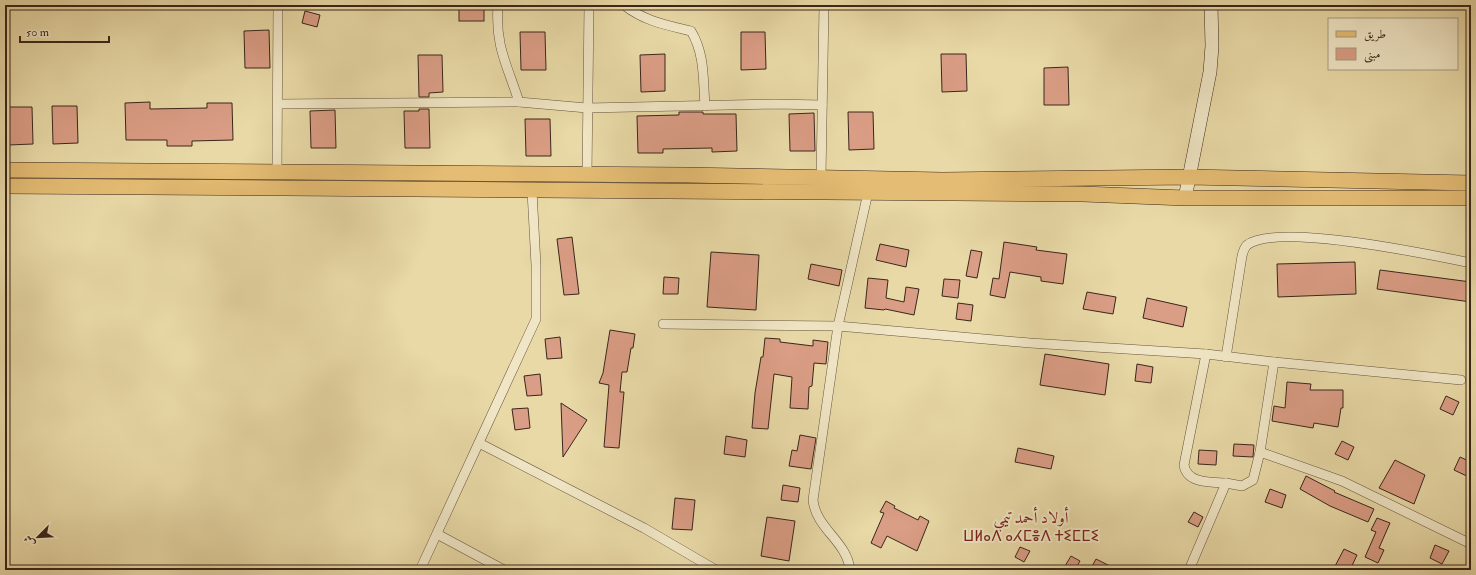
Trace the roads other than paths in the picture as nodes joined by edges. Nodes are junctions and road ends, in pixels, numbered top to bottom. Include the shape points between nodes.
1 (278, 5) edge
2 (498, 5) edge
3 (589, 5) edge
4 (624, 5) edge
5 (824, 5) edge
6 (1210, 5) edge
7 (519, 102) junction
8 (278, 104) junction
9 (822, 105) junction
10 (705, 106) junction
11 (587, 108) junction
12 (5, 170) edge
13 (277, 172) junction
14 (587, 176) junction
15 (821, 177) junction
16 (1189, 177) junction
17 (1471, 183) edge
18 (870, 185) junction
19 (5, 186) edge
20 (532, 191) junction
21 (1185, 198) junction
22 (1471, 198) edge
23 (1471, 263) edge
24 (663, 324) dead end
25 (838, 326) junction
26 (1206, 354) junction
27 (1226, 357) junction
28 (1274, 362) junction
29 (1461, 380) dead end
30 (479, 443) junction
31 (1260, 452) junction
32 (1226, 483) junction
33 (437, 534) junction
34 (1471, 544) edge
35 (420, 570) edge
36 (504, 570) edge
37 (716, 570) edge
38 (850, 570) edge
39 (1189, 570) edge

1 - 8 street
2 - 7 street via 497,26 500,46
3 - 11 street
4 - 10 street via 635,14 658,24 691,31 700,48
5 - 9 street
6 - 16 street via 1210,72
7 - 8 street
7 - 11 street
8 - 13 street
9 - 10 street
9 - 15 street
10 - 11 street
11 - 14 street
12 - 13 main road
13 - 14 main road
14 - 15 main road
15 - 18 main road
16 - 17 main road
16 - 18 main road via 943,180
16 - 21 street
18 - 20 main road
18 - 21 main road
18 - 25 street
19 - 20 main road
20 - 30 street via 536,319
21 - 22 main road
23 - 27 street via 1430,254 1312,238 1276,237 1253,242 1247,245 1242,256
24 - 25 street
25 - 26 street via 1030,343
25 - 38 street via 813,500 819,521 844,550
26 - 27 street
26 - 32 street via 1184,465 1188,475 1197,479
27 - 28 street
28 - 29 street
28 - 31 street
30 - 33 street
30 - 37 street via 644,528
31 - 32 street via 1251,482 1242,486
31 - 34 street via 1342,481
32 - 39 street
33 - 35 street
33 - 36 street

